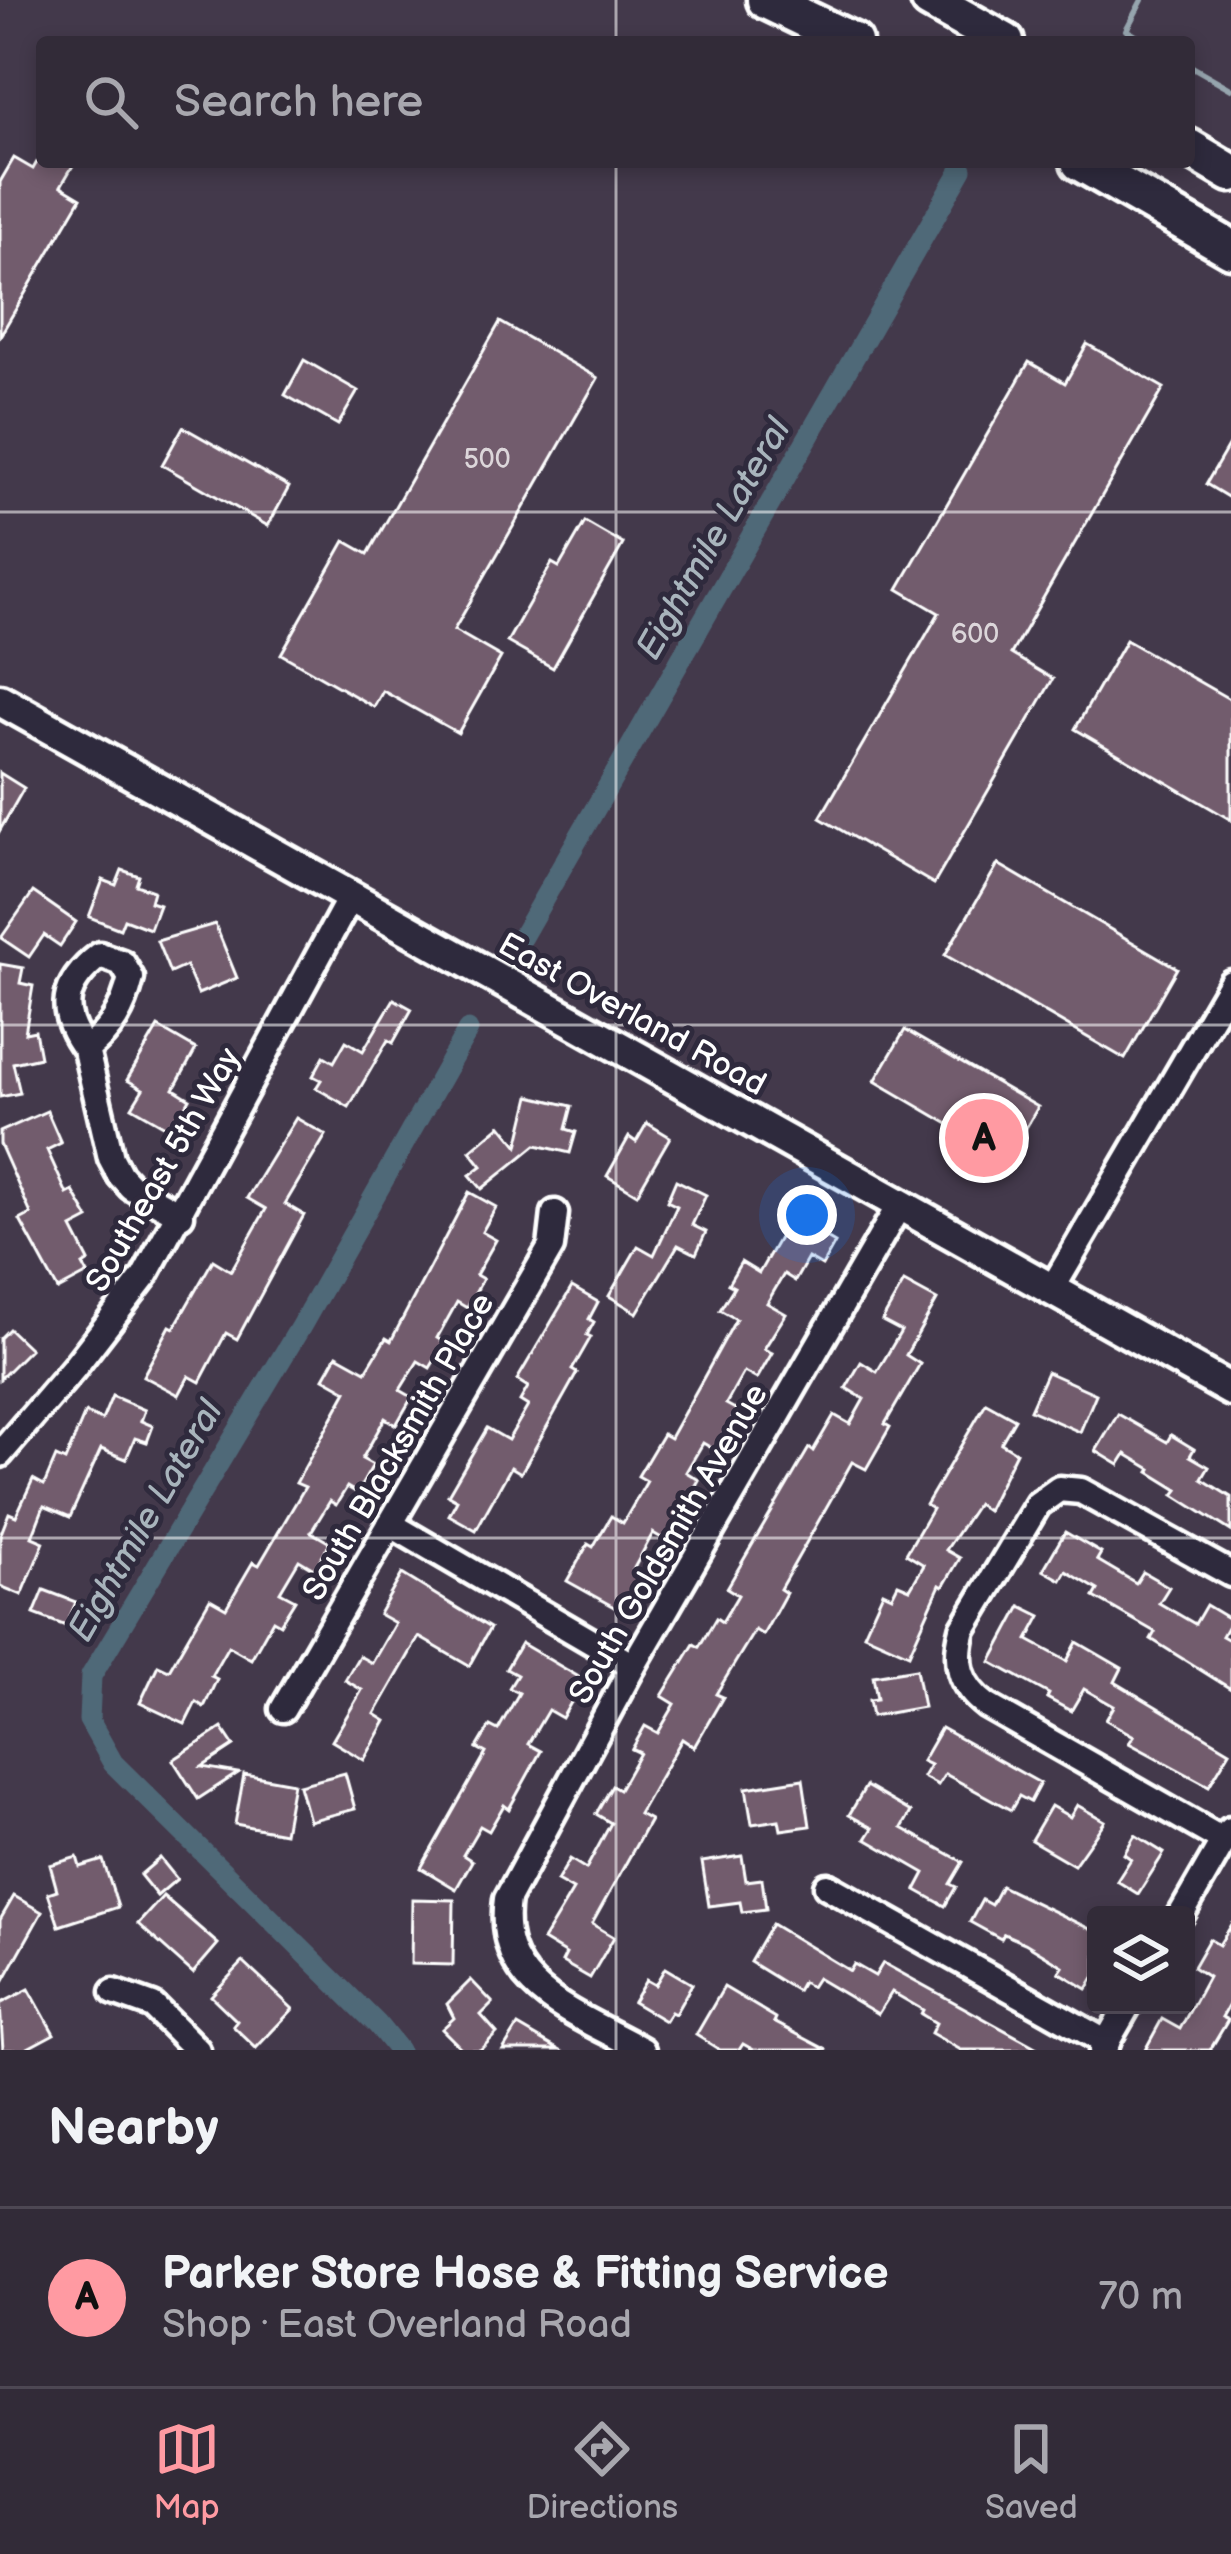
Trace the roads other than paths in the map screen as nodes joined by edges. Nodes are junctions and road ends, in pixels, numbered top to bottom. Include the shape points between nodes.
1 (766, 0) edge
2 (802, 0) edge
3 (930, 0) edge
4 (940, 0) edge
5 (841, 36) edge
6 (864, 36) edge
7 (994, 36) edge
8 (996, 36) edge
9 (1195, 152) edge
10 (1090, 168) edge
11 (1231, 173) edge
12 (1231, 249) edge
13 (0, 700) edge
14 (351, 896) junction
15 (1231, 983) edge
16 (86, 1049) dead end
17 (900, 1204) junction
18 (555, 1213) dead end
19 (181, 1215) junction
20 (1052, 1289) junction
21 (1231, 1390) edge
22 (0, 1454) edge
23 (390, 1524) junction
24 (1231, 1574) edge
25 (633, 1666) junction
26 (283, 1709) dead end
27 (1227, 1834) edge
28 (827, 1886) dead end
29 (1185, 1906) edge
30 (114, 1992) dead end
31 (1123, 2014) edge
32 (1104, 2046) edge
33 (197, 2050) edge
34 (642, 2050) edge

1 - 5 highway
2 - 6 highway
3 - 7 highway
4 - 8 highway
9 - 11 highway
10 - 12 highway
13 - 14 main road, East Overland Road
14 - 17 main road, East Overland Road
14 - 19 street, Southeast 5th Way
15 - 20 street
16 - 19 street via 111,1159 131,1186
17 - 20 main road, East Overland Road
17 - 25 street, South Goldsmith Avenue
18 - 23 street, South Blacksmith Place via 551,1247
19 - 22 street, Southeast 5th Way via 120,1311
20 - 21 main road, East Overland Road
23 - 25 street
23 - 26 street, South Blacksmith Place
24 - 27 street via 1081,1491 1058,1489 1038,1504 963,1629 958,1665 986,1706
25 - 34 street, South Goldsmith Avenue via 516,1879 504,1920 528,1981
27 - 29 street
28 - 32 street
30 - 33 street via 153,2006
31 - 32 street

